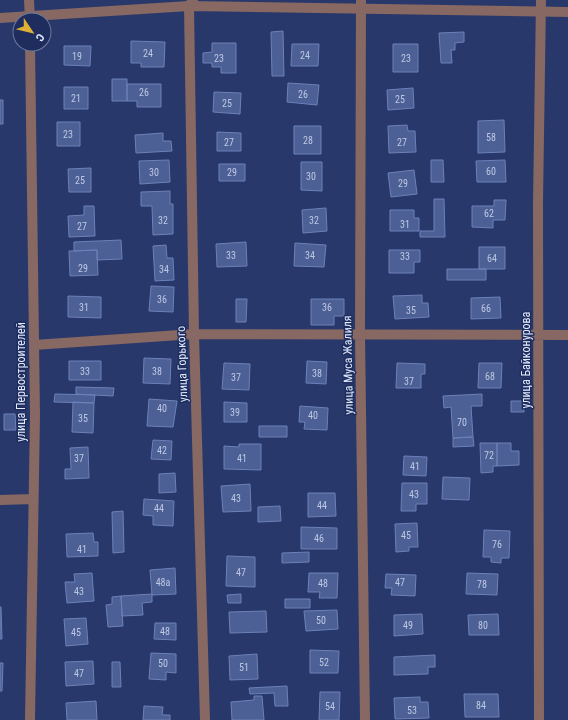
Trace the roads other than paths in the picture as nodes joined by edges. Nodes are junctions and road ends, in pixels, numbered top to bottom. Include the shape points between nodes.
1 (29, 0) edge
2 (542, 0) edge
3 (191, 3) edge
4 (360, 5) edge
5 (30, 12) edge
6 (542, 12) junction
7 (568, 12) edge
8 (52, 16) edge
9 (0, 18) edge
10 (12, 18) edge
11 (30, 52) edge
12 (194, 334) junction
13 (360, 334) junction
14 (539, 335) junction
15 (568, 335) edge
16 (34, 345) junction
17 (33, 499) junction
18 (0, 500) edge
19 (30, 720) edge
20 (205, 720) edge
21 (365, 720) edge
22 (539, 720) edge

1 - 5 street
2 - 6 street, улица Байконурова
3 - 4 street
3 - 8 street
3 - 12 street, улица Горького
4 - 6 street
4 - 13 street, улица Муса Жалиля
6 - 7 street
6 - 14 street, улица Байконурова
9 - 10 street
11 - 16 street, улица Первостроителей
12 - 13 street
12 - 16 street
12 - 20 street, улица Горького
13 - 14 street
13 - 21 street, улица Муса Жалиля
14 - 15 street
14 - 22 street, улица Байконурова
16 - 17 street, улица Первостроителей
17 - 18 street
17 - 19 street, улица Первостроителей

